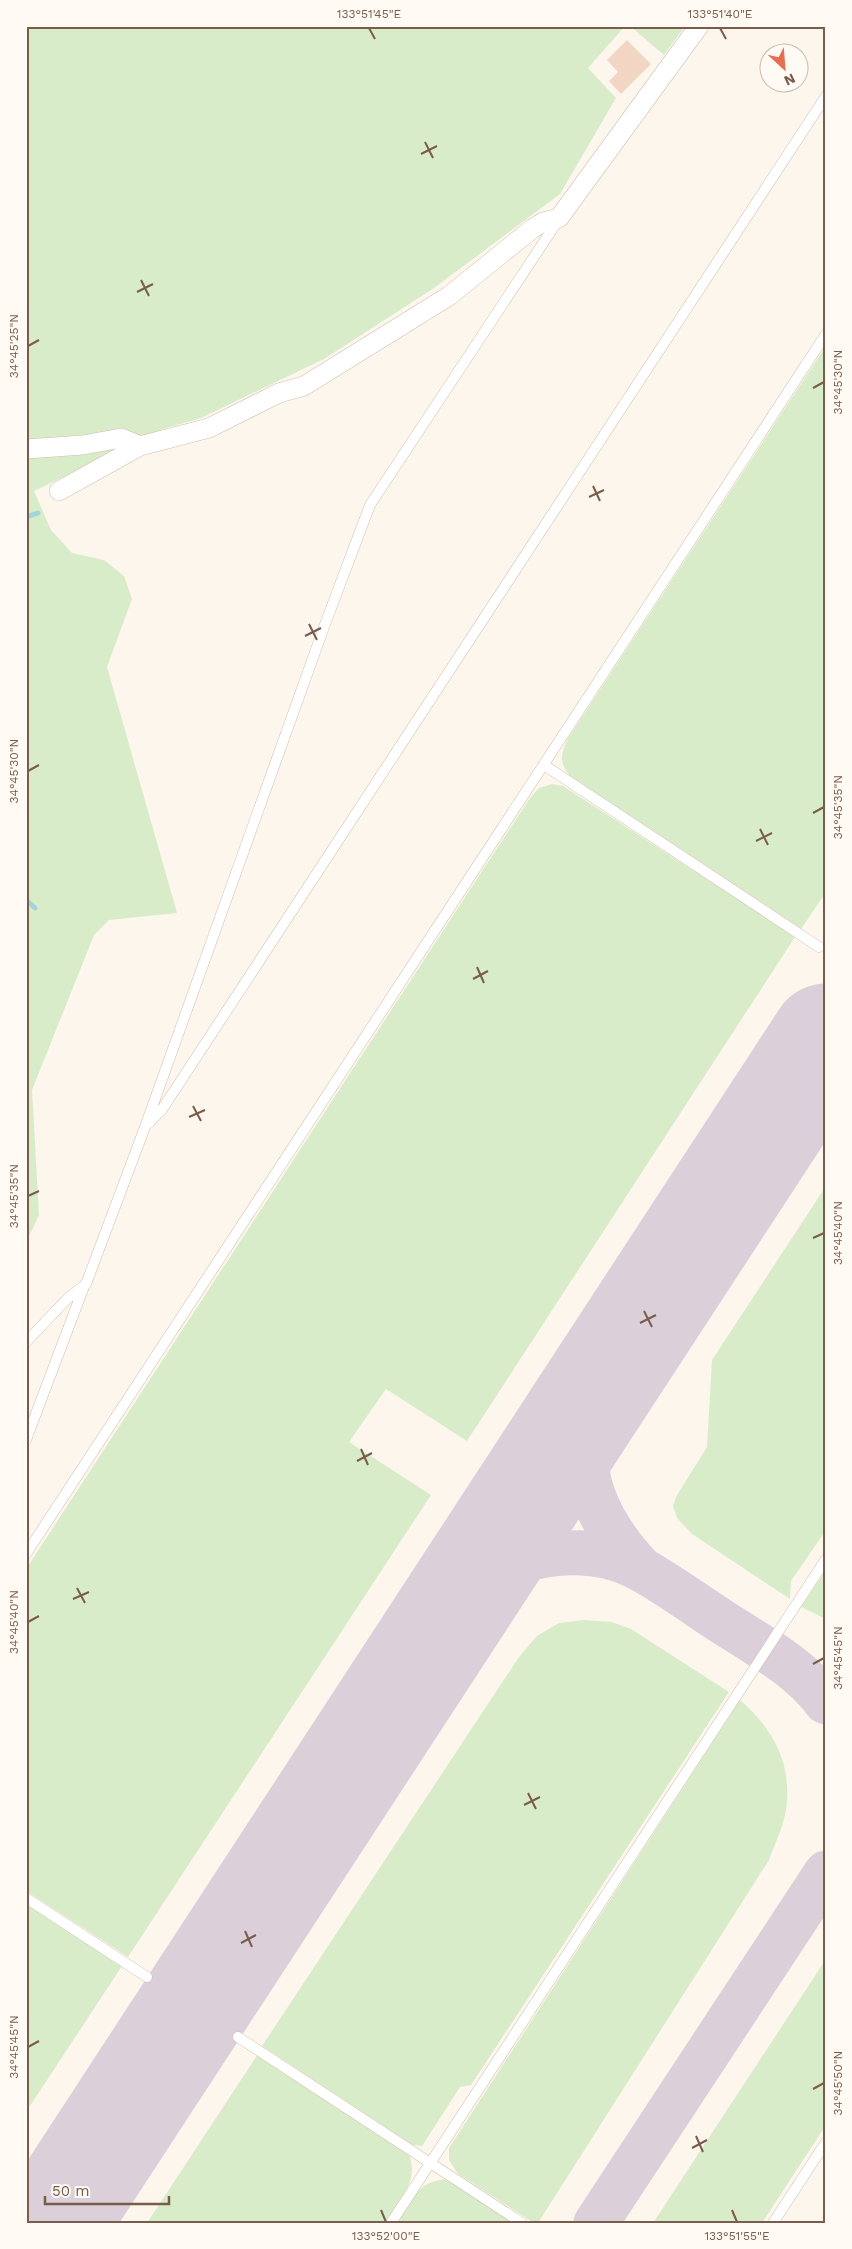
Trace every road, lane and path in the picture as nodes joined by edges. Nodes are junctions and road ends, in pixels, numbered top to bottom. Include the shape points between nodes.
1 (699, 26) edge
2 (826, 96) edge
3 (559, 218) junction
4 (826, 334) edge
5 (140, 446) junction
6 (26, 449) edge
7 (59, 491) dead end
8 (544, 764) junction
9 (819, 947) dead end
10 (145, 1127) junction
11 (86, 1284) junction
12 (26, 1342) edge
13 (26, 1440) edge
14 (26, 1554) edge
15 (826, 1560) edge
16 (26, 1898) edge
17 (147, 1977) dead end
18 (238, 2037) dead end
19 (826, 2142) edge
20 (430, 2162) junction
21 (391, 2223) edge
22 (522, 2223) edge
23 (773, 2223) edge

1 - 3 street
2 - 10 lane via 180,1083
3 - 5 street via 532,229 449,296 304,386 279,393 209,428
3 - 10 lane via 370,505
4 - 8 lane
5 - 6 street via 122,438 83,445
5 - 7 street
8 - 9 lane
8 - 14 lane
10 - 11 lane
11 - 12 lane
11 - 13 lane
15 - 20 lane
16 - 17 lane
18 - 20 lane
19 - 23 lane
20 - 21 lane
20 - 22 lane

